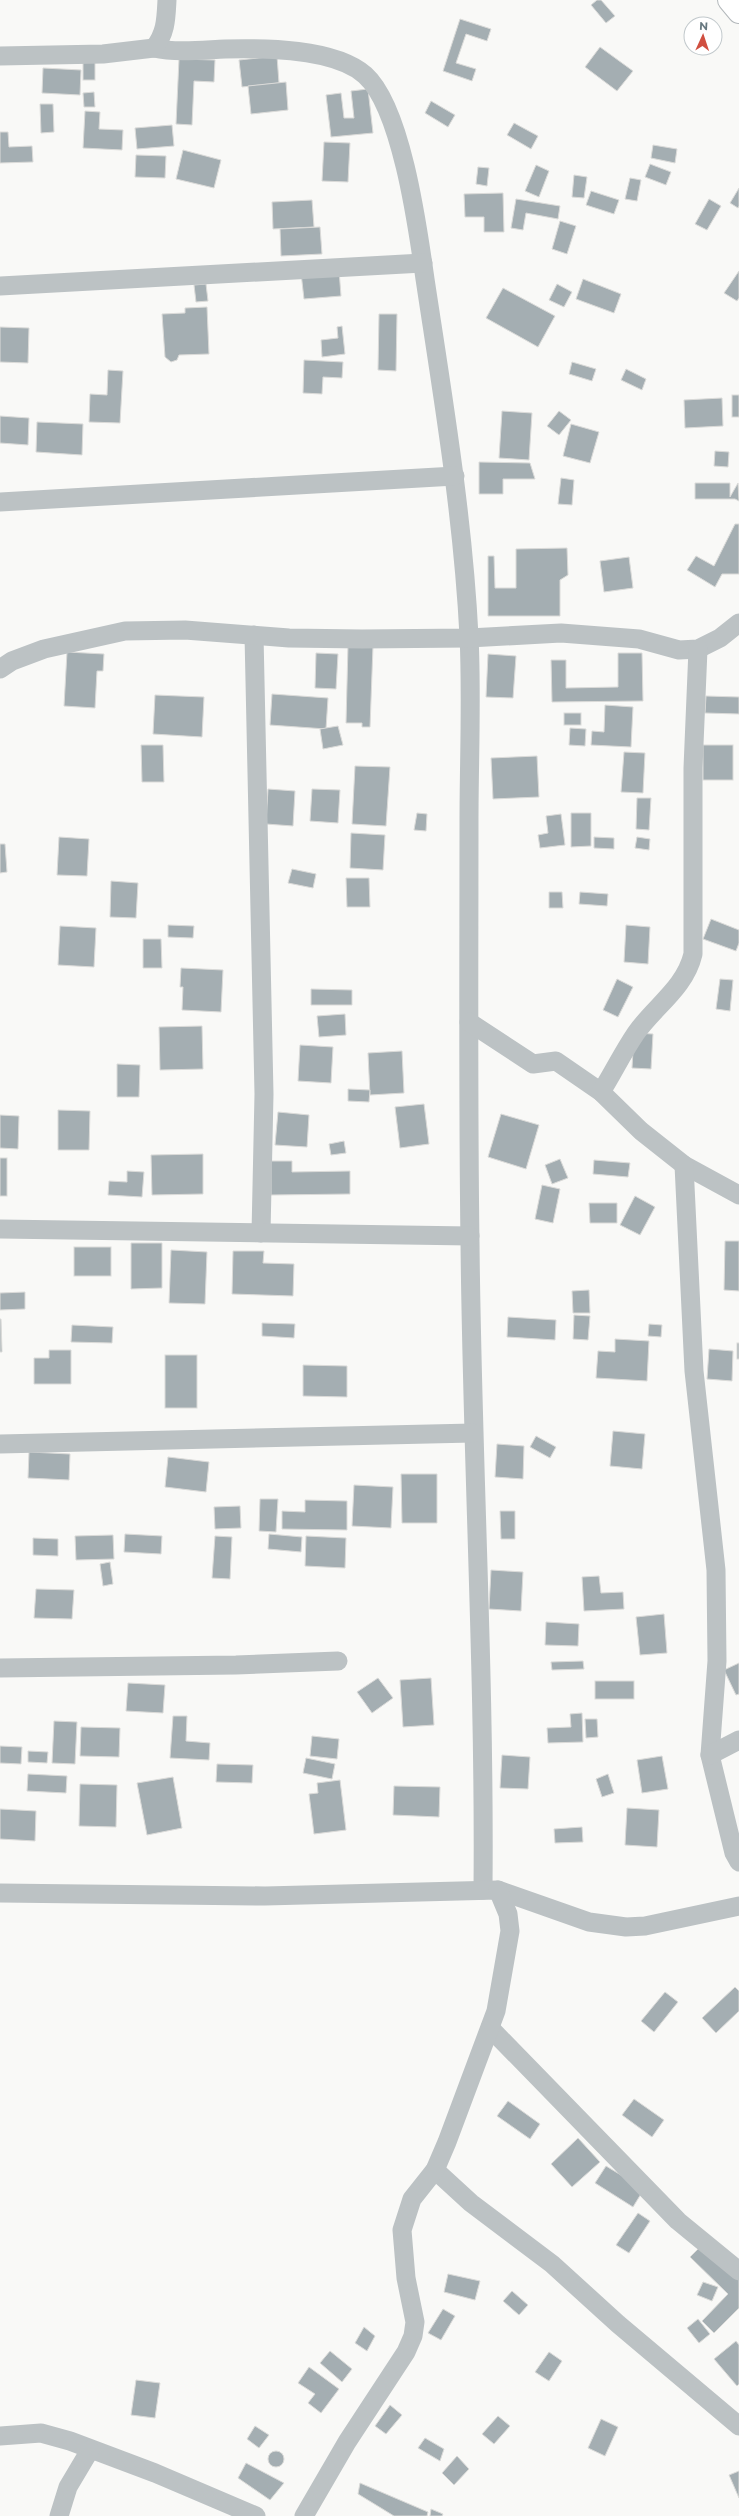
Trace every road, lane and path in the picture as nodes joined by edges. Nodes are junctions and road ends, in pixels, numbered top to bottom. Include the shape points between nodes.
1 (167, 0) edge
2 (728, 0) edge
3 (739, 12) edge
4 (154, 48) junction
5 (0, 56) edge
6 (423, 263) junction
7 (0, 286) edge
8 (455, 476) junction
9 (0, 502) edge
10 (739, 623) edge
11 (254, 635) junction
12 (469, 638) junction
13 (698, 649) junction
14 (0, 669) edge
15 (469, 1022) junction
16 (601, 1092) junction
17 (684, 1165) junction
18 (739, 1195) edge
19 (0, 1230) edge
20 (261, 1233) junction
21 (470, 1236) junction
22 (473, 1433) junction
23 (0, 1444) edge
24 (338, 1661) dead end
25 (0, 1668) edge
26 (739, 1740) edge
27 (710, 1755) junction
28 (739, 1862) edge
29 (490, 1890) junction
30 (0, 1893) edge
31 (739, 1906) edge
32 (490, 2028) junction
33 (434, 2170) junction
34 (739, 2271) edge
35 (739, 2426) edge
36 (0, 2436) edge
37 (90, 2450) junction
38 (59, 2516) edge
39 (256, 2516) edge
40 (304, 2516) edge

1 - 4 street via 165,27 162,38
2 - 3 main road
4 - 5 street via 103,54
4 - 6 street via 173,51 253,49 300,53 327,57 364,74 375,87 395,130 410,186
6 - 7 street
6 - 8 street
8 - 9 street
8 - 12 street
10 - 13 street via 720,638
11 - 12 street via 318,638
11 - 14 street via 185,630 125,631 44,649 12,660
11 - 20 street via 264,1094
12 - 13 street via 561,633 639,639 679,650
12 - 15 street
13 - 16 street via 693,768 693,954 690,966 677,988 636,1033
15 - 16 street via 533,1064 556,1061
15 - 21 street
16 - 17 street via 641,1131
17 - 18 street
17 - 27 street via 694,1371 716,1577 717,1661
19 - 20 street
20 - 21 street
21 - 22 street
22 - 23 street
22 - 29 street
24 - 25 street
26 - 27 street
27 - 28 street via 734,1853
29 - 30 street via 419,1894 333,1893 265,1896
29 - 31 street via 608,1927 644,1926
29 - 32 street via 508,1914 510,1931 496,2011
32 - 33 street
32 - 34 street via 678,2221
33 - 35 street via 472,2203 552,2264 618,2324
33 - 40 street via 412,2199 402,2230 406,2278 415,2322 413,2336 406,2352 347,2442
36 - 37 street via 41,2433
37 - 38 street via 68,2487
37 - 39 street via 155,2473

